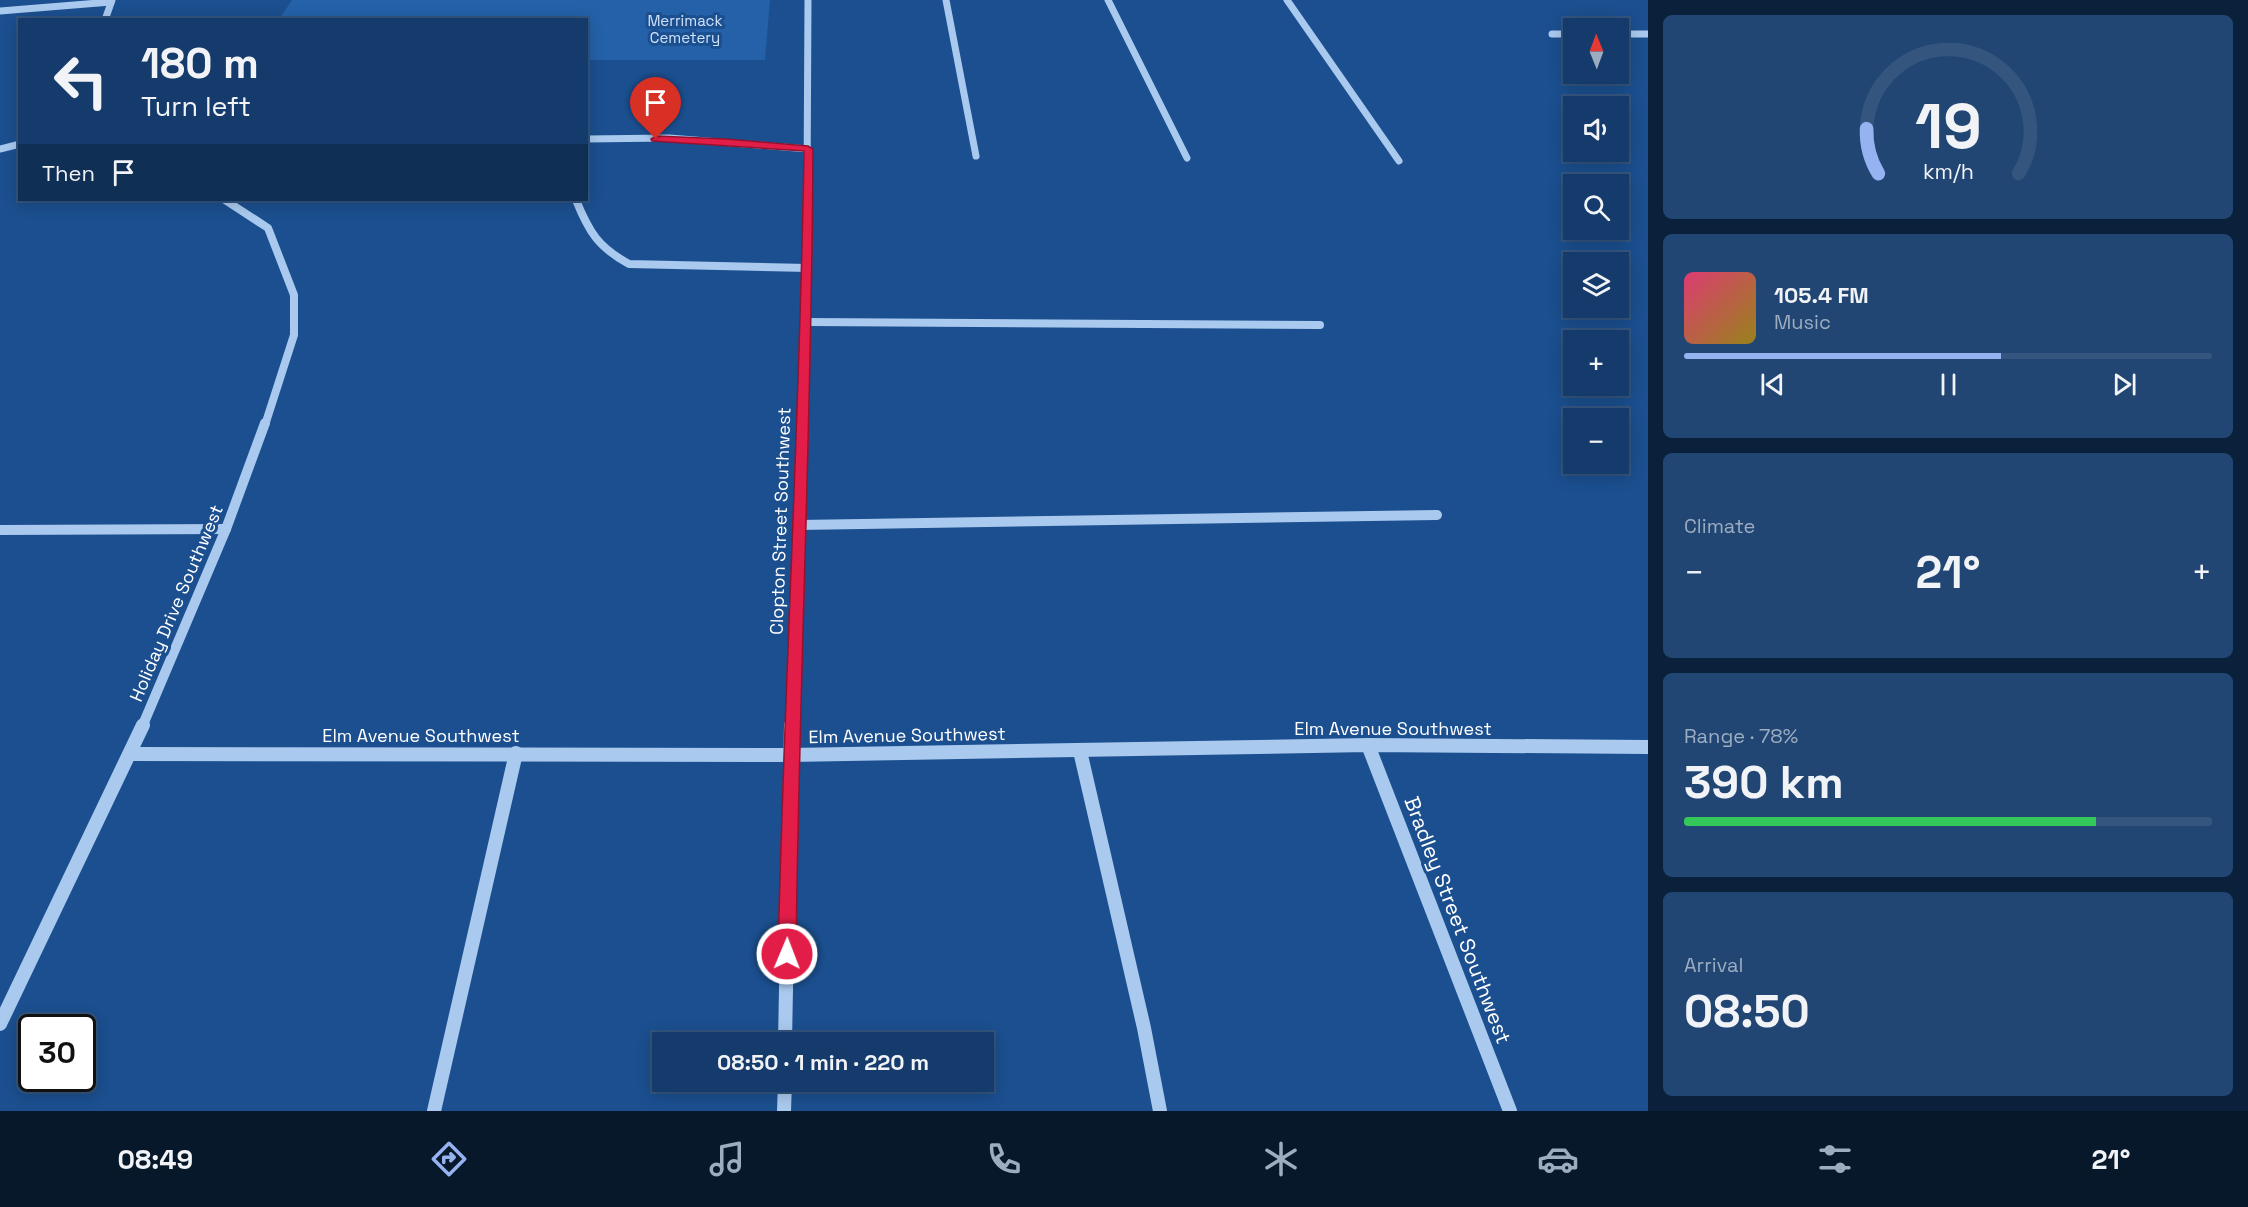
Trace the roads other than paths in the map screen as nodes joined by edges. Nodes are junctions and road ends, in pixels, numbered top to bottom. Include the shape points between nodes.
1 (808, 0) edge
2 (946, 0) edge
3 (1108, 0) edge
4 (1287, 0) edge
5 (111, 1) edge
6 (0, 11) edge
7 (106, 18) edge
8 (1552, 34) dead end
9 (1563, 34) edge
10 (1629, 34) edge
11 (1648, 34) edge
12 (588, 139) edge
13 (18, 144) edge
14 (0, 149) edge
15 (808, 149) junction
16 (976, 156) dead end
17 (1187, 158) dead end
18 (1399, 161) dead end
19 (227, 201) edge
20 (576, 201) edge
21 (807, 267) junction
22 (807, 322) junction
23 (1320, 325) dead end
24 (1437, 515) dead end
25 (799, 525) junction
26 (0, 530) edge
27 (226, 530) junction
28 (1368, 745) junction
29 (1648, 747) edge
30 (1080, 750) junction
31 (516, 753) junction
32 (131, 754) junction
33 (790, 754) junction
34 (0, 1024) edge
35 (786, 1032) edge
36 (785, 1092) edge
37 (434, 1111) edge
38 (784, 1111) edge
39 (1160, 1111) edge
40 (1510, 1111) edge

1 - 15 street, Clopton Street Southwest
2 - 16 street
3 - 17 street
4 - 18 street
5 - 6 street
5 - 7 street
8 - 9 street
10 - 11 street
12 - 15 street via 726,141
13 - 14 street
15 - 21 street, Clopton Street Southwest
19 - 27 street, Holiday Drive Southwest via 268,228 294,295 294,336
20 - 21 street via 593,238 605,251 629,264
21 - 22 street, Clopton Street Southwest
22 - 23 street
22 - 25 street, Clopton Street Southwest
24 - 25 street
25 - 33 street, Clopton Street Southwest
26 - 27 street
27 - 32 street, Holiday Drive Southwest
28 - 29 street, Elm Avenue Southwest
28 - 30 street, Elm Avenue Southwest
28 - 40 street, Bradley Street Southwest
30 - 33 street, Elm Avenue Southwest
30 - 39 street
31 - 32 street, Elm Avenue Southwest
31 - 33 street, Elm Avenue Southwest
31 - 37 street
32 - 34 street, Holiday Drive Southwest
33 - 35 street, Clopton Street Southwest
36 - 38 street

